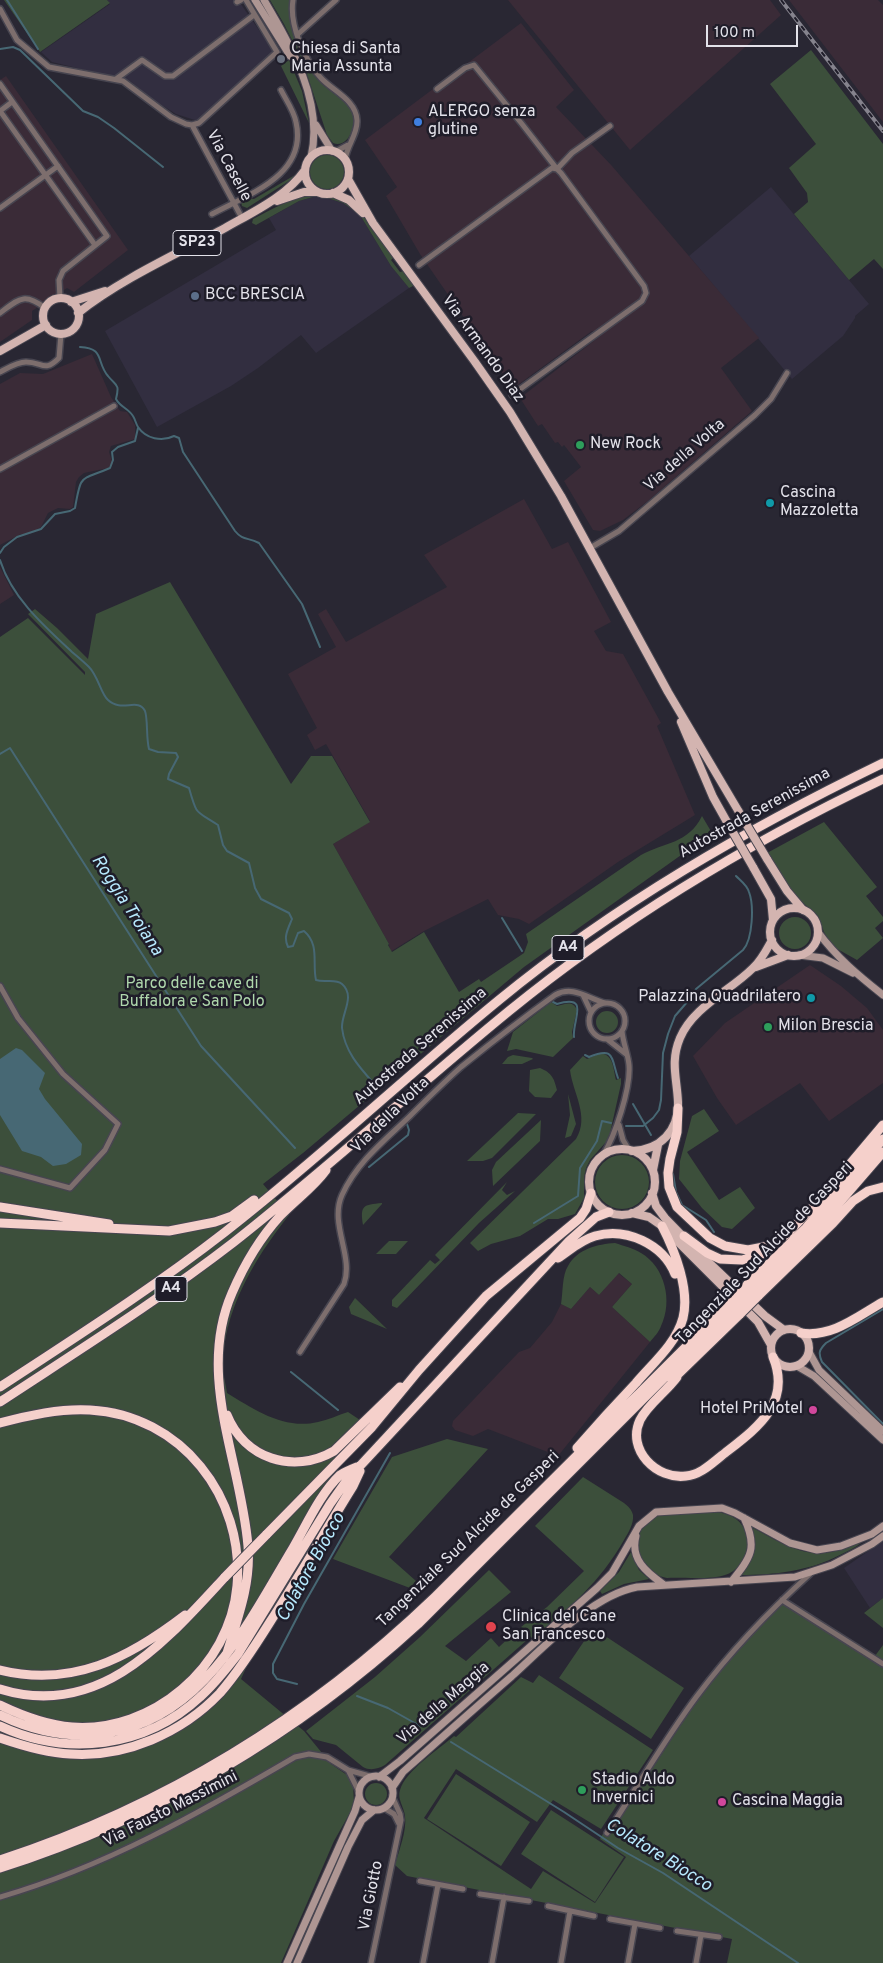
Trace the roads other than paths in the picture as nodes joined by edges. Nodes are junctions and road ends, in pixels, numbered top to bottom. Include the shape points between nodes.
1 (246, 0) edge
2 (256, 0) edge
3 (264, 0) edge
4 (293, 0) edge
5 (336, 0) edge
6 (0, 8) edge
7 (254, 15) junction
8 (266, 34) junction
9 (297, 35) junction
10 (278, 37) junction
11 (300, 73) junction
12 (116, 79) junction
13 (0, 84) edge
14 (437, 89) dead end
15 (281, 90) dead end
16 (12, 102) junction
17 (0, 111) edge
18 (315, 122) junction
19 (192, 125) junction
20 (610, 126) dead end
21 (348, 145) junction
22 (333, 151) junction
23 (311, 158) junction
24 (345, 160) junction
25 (58, 166) junction
26 (557, 169) junction
27 (305, 170) junction
28 (45, 175) junction
29 (348, 179) junction
30 (317, 192) junction
31 (334, 193) junction
32 (234, 203) junction
33 (268, 204) junction
34 (0, 208) edge
35 (212, 214) dead end
36 (242, 218) junction
37 (373, 223) junction
38 (95, 245) junction
39 (419, 265) dead end
40 (125, 282) junction
41 (60, 298) junction
42 (71, 302) junction
43 (45, 308) junction
44 (0, 313) edge
45 (78, 313) junction
46 (46, 326) junction
47 (61, 334) junction
48 (0, 351) edge
49 (0, 372) edge
50 (787, 373) dead end
51 (512, 395) dead end
52 (114, 406) dead end
53 (0, 469) edge
54 (590, 548) junction
55 (668, 692) junction
56 (883, 763) edge
57 (883, 779) edge
58 (803, 910) junction
59 (774, 920) junction
60 (818, 932) junction
61 (772, 940) junction
62 (788, 955) junction
63 (799, 955) junction
64 (755, 967) junction
65 (862, 978) junction
66 (0, 986) edge
67 (583, 994) junction
68 (883, 995) edge
69 (605, 1003) junction
70 (591, 1012) junction
71 (622, 1031) junction
72 (607, 1039) junction
73 (627, 1055) junction
74 (678, 1108) junction
75 (618, 1122) junction
76 (883, 1125) edge
77 (883, 1139) edge
78 (658, 1145) junction
79 (631, 1150) junction
80 (883, 1152) edge
81 (603, 1155) junction
82 (883, 1160) edge
83 (332, 1162) junction
84 (0, 1169) edge
85 (653, 1172) junction
86 (287, 1182) junction
87 (883, 1187) edge
88 (591, 1193) junction
89 (652, 1193) junction
90 (0, 1207) edge
91 (609, 1212) junction
92 (632, 1213) junction
93 (0, 1223) edge
94 (662, 1226) junction
95 (121, 1227) junction
96 (826, 1230) junction
97 (684, 1236) junction
98 (774, 1245) junction
99 (546, 1267) junction
100 (753, 1291) junction
101 (883, 1302) edge
102 (734, 1309) junction
103 (784, 1330) junction
104 (801, 1333) junction
105 (672, 1340) junction
106 (772, 1345) junction
107 (300, 1352) dead end
108 (808, 1352) junction
109 (773, 1357) junction
110 (797, 1366) junction
111 (419, 1370) junction
112 (676, 1377) junction
113 (0, 1387) edge
114 (220, 1398) junction
115 (0, 1402) edge
116 (0, 1423) edge
117 (883, 1431) edge
118 (883, 1440) edge
119 (364, 1463) junction
120 (576, 1463) junction
121 (568, 1473) junction
122 (744, 1517) junction
123 (639, 1526) junction
124 (883, 1526) edge
125 (883, 1536) edge
126 (813, 1572) junction
127 (785, 1578) junction
128 (731, 1582) junction
129 (663, 1584) junction
130 (793, 1589) junction
131 (204, 1600) junction
132 (782, 1600) junction
133 (227, 1653) junction
134 (883, 1664) edge
135 (0, 1670) edge
136 (0, 1689) edge
137 (0, 1706) edge
138 (0, 1715) edge
139 (0, 1726) edge
140 (0, 1738) edge
141 (348, 1770) junction
142 (376, 1777) junction
143 (392, 1792) junction
144 (359, 1795) junction
145 (384, 1808) junction
146 (374, 1810) junction
147 (607, 1833) dead end
148 (397, 1834) junction
149 (0, 1860) edge
150 (0, 1868) edge
151 (420, 1881) dead end
152 (438, 1884) junction
153 (463, 1890) dead end
154 (480, 1894) dead end
155 (0, 1897) edge
156 (504, 1898) junction
157 (529, 1901) dead end
158 (548, 1906) dead end
159 (570, 1911) junction
160 (594, 1916) dead end
161 (610, 1919) dead end
162 (636, 1924) junction
163 (660, 1928) dead end
164 (677, 1931) dead end
165 (701, 1935) junction
166 (719, 1938) dead end
167 (288, 1963) edge
168 (297, 1963) edge
169 (371, 1963) edge
170 (423, 1963) edge
171 (492, 1963) edge
172 (561, 1963) edge
173 (628, 1963) edge
174 (696, 1963) edge

1 - 7 street
2 - 10 street
3 - 11 street
4 - 9 street via 292,14
5 - 9 street
6 - 12 street via 17,40 49,67
7 - 8 street
7 - 12 street via 173,76 165,76 142,60
8 - 10 street
8 - 19 street via 277,52 199,124
9 - 21 street via 319,76 354,109 357,128
10 - 11 street
11 - 18 street
12 - 19 street via 171,117
13 - 16 street
14 - 26 street via 474,65
15 - 32 street via 296,120 298,135 293,157 274,181
16 - 17 street
16 - 25 street
17 - 28 street
18 - 22 street
18 - 23 street
19 - 32 street, Via Caselle
20 - 26 street via 572,153
21 - 22 street
21 - 24 street
22 - 23 main road via 320,151
22 - 24 main road
23 - 27 main road
24 - 29 main road
25 - 28 street
25 - 38 street via 107,236
26 - 39 street via 545,172
26 - 51 street via 644,286 646,296
27 - 30 main road via 308,183
27 - 33 main road, SP23 via 293,185
28 - 34 street
28 - 38 street
29 - 31 main road
29 - 37 main road, Via Armando Diaz
30 - 31 main road
30 - 33 main road, SP23 via 298,193
31 - 37 main road, Via Armando Diaz via 349,200
32 - 35 street
32 - 36 street, Via Caselle
33 - 36 main road, SP23
36 - 40 main road, SP23
37 - 54 main road, Via Armando Diaz via 492,385
38 - 41 street via 63,271 59,280
40 - 42 main road, SP23
40 - 45 main road, SP23
41 - 42 main road
41 - 43 main road
42 - 45 main road
43 - 44 street via 36,301 22,298
43 - 46 main road
45 - 47 main road, SP23 via 72,330
46 - 47 main road
46 - 48 main road
47 - 49 street via 59,358 51,366 18,363
50 - 54 street, Via della Volta via 771,400 619,531
52 - 53 street
54 - 55 main road
55 - 58 main road, bridge via 766,859
55 - 59 main road, bridge via 713,797 771,899
56 - 86 highway, Autostrada Serenissima / A4 via 821,793 697,862 583,936 500,999
57 - 83 highway, Autostrada Serenissima / A4 via 828,805 697,878 593,947 510,1010
58 - 59 main road via 786,909
58 - 60 main road via 814,919
59 - 61 main road via 770,933
60 - 63 main road via 813,947
60 - 65 street
61 - 62 main road
61 - 64 main road
62 - 63 main road
62 - 64 main road
63 - 65 street via 830,961
64 - 74 main road via 698,1013 680,1037 673,1069
65 - 68 street
66 - 84 street via 18,1018 63,1074 118,1124 105,1150 70,1188
67 - 69 street, Via della Volta
67 - 70 street
67 - 107 street, Via della Volta via 559,992 508,1029 460,1068 361,1164 339,1204 340,1236 347,1276
69 - 70 street
69 - 71 street via 616,1005 624,1013
70 - 72 street via 589,1022 592,1031
71 - 72 street
71 - 73 street
72 - 73 street
73 - 75 street via 629,1070
74 - 78 main road via 673,1124
74 - 98 highway via 677,1132 668,1172 669,1187 678,1207 710,1238 725,1246 748,1250
75 - 79 street via 623,1140
75 - 81 street
76 - 98 highway via 824,1196
77 - 100 highway, Tangenziale Sud Alcide de Gasperi
78 - 79 main road via 642,1151
78 - 85 main road
79 - 81 main road via 619,1149
79 - 85 main road via 647,1161
80 - 100 highway, Tangenziale Sud Alcide de Gasperi via 826,1218
81 - 88 main road via 591,1172
82 - 96 highway
83 - 114 highway via 318,1182 266,1233 238,1279 220,1337 217,1357
83 - 115 highway, Autostrada Serenissima / A4 via 182,1281
85 - 89 main road
86 - 95 highway via 265,1191 232,1216 215,1222 169,1230
86 - 113 highway, Autostrada Serenissima / A4 via 173,1270
87 - 96 highway via 868,1191 853,1201
88 - 91 main road
88 - 111 highway via 580,1218 486,1296
89 - 92 main road via 642,1207
89 - 97 main road via 659,1211
90 - 95 highway
91 - 92 main road
91 - 99 highway via 584,1226
92 - 94 main road via 649,1217
93 - 95 highway
94 - 105 highway via 685,1292 683,1316
94 - 106 main road via 758,1322
96 - 100 highway
97 - 98 highway via 706,1253 727,1260 756,1257
97 - 103 main road via 759,1310
99 - 105 highway via 595,1236 621,1234 650,1244 669,1262 679,1284 680,1314
99 - 119 highway
100 - 102 highway, Tangenziale Sud Alcide de Gasperi, bridge
100 - 102 highway, bridge
101 - 104 highway via 832,1330 813,1335
102 - 112 highway
102 - 120 highway, Tangenziale Sud Alcide de Gasperi
103 - 104 main road
103 - 106 main road
104 - 108 main road via 808,1341
105 - 120 highway via 577,1449
106 - 109 main road
108 - 110 main road via 805,1360
108 - 117 street via 819,1370
109 - 110 main road via 784,1366
109 - 112 highway via 778,1367 778,1382 770,1412 754,1430 701,1471 686,1477 657,1470 644,1458 638,1444 638,1429 644,1413
110 - 118 street via 814,1376
111 - 114 highway via 334,1451 301,1463 267,1457 248,1445 234,1430
111 - 131 highway, bridge via 372,1427
112 - 120 highway
114 - 133 highway via 248,1547 246,1593
116 - 137 highway via 74,1409 121,1414 158,1430 191,1455 206,1472 224,1502 238,1558 234,1604 216,1650 186,1686 154,1709 114,1724 72,1727 38,1721
119 - 133 highway via 341,1475 322,1498
119 - 139 highway via 330,1504 238,1654 211,1688 178,1715 145,1733 90,1745 50,1742
119 - 140 highway via 251,1652 218,1694 195,1714 150,1740 101,1753 54,1753
120 - 121 highway, Tangenziale Sud Alcide de Gasperi
120 - 121 highway
121 - 149 highway, Tangenziale Sud Alcide de Gasperi via 412,1619 298,1712 163,1793 94,1825
121 - 150 highway, Tangenziale Sud Alcide de Gasperi via 399,1641 303,1717 260,1746 167,1799 79,1840
122 - 123 street via 722,1508 663,1511 650,1515
122 - 124 street via 790,1543 817,1550 841,1546
122 - 128 street via 752,1539 752,1551
123 - 129 street via 634,1544 638,1561 644,1570
123 - 142 street, Via della Maggia via 612,1573 597,1588 400,1761
125 - 126 street, Via della Maggia via 848,1558
126 - 127 street, Via della Maggia
126 - 130 street
127 - 128 street, Via della Maggia
127 - 130 street via 790,1580
128 - 129 street, Via della Maggia
129 - 143 street, Via della Maggia via 630,1588 593,1606 403,1772
130 - 132 street
131 - 135 highway via 150,1641 109,1662 51,1676
131 - 136 highway via 162,1644 108,1681 59,1695 28,1696
132 - 134 street
132 - 147 street via 714,1673
133 - 138 highway via 182,1700 159,1715 117,1732 89,1735 52,1733
141 - 142 street, Via Fausto Massimini
141 - 144 street
141 - 155 street, Via Fausto Massimini via 326,1757 309,1754 295,1757 210,1807 123,1851 38,1886
142 - 143 street via 389,1783
142 - 144 street via 363,1782
143 - 145 street via 391,1800
143 - 148 street, Via Giotto via 401,1820
144 - 146 street via 364,1806
144 - 167 street via 356,1811
145 - 146 street
145 - 148 street, Via Giotto via 398,1820
146 - 168 street via 362,1820 348,1847
148 - 169 street, Via Giotto
151 - 152 street
152 - 153 street
152 - 170 street
154 - 156 street
156 - 157 street
156 - 171 street
158 - 159 street
159 - 160 street
159 - 172 street
161 - 162 street
162 - 163 street
162 - 173 street
164 - 165 street
165 - 166 street
165 - 174 street

